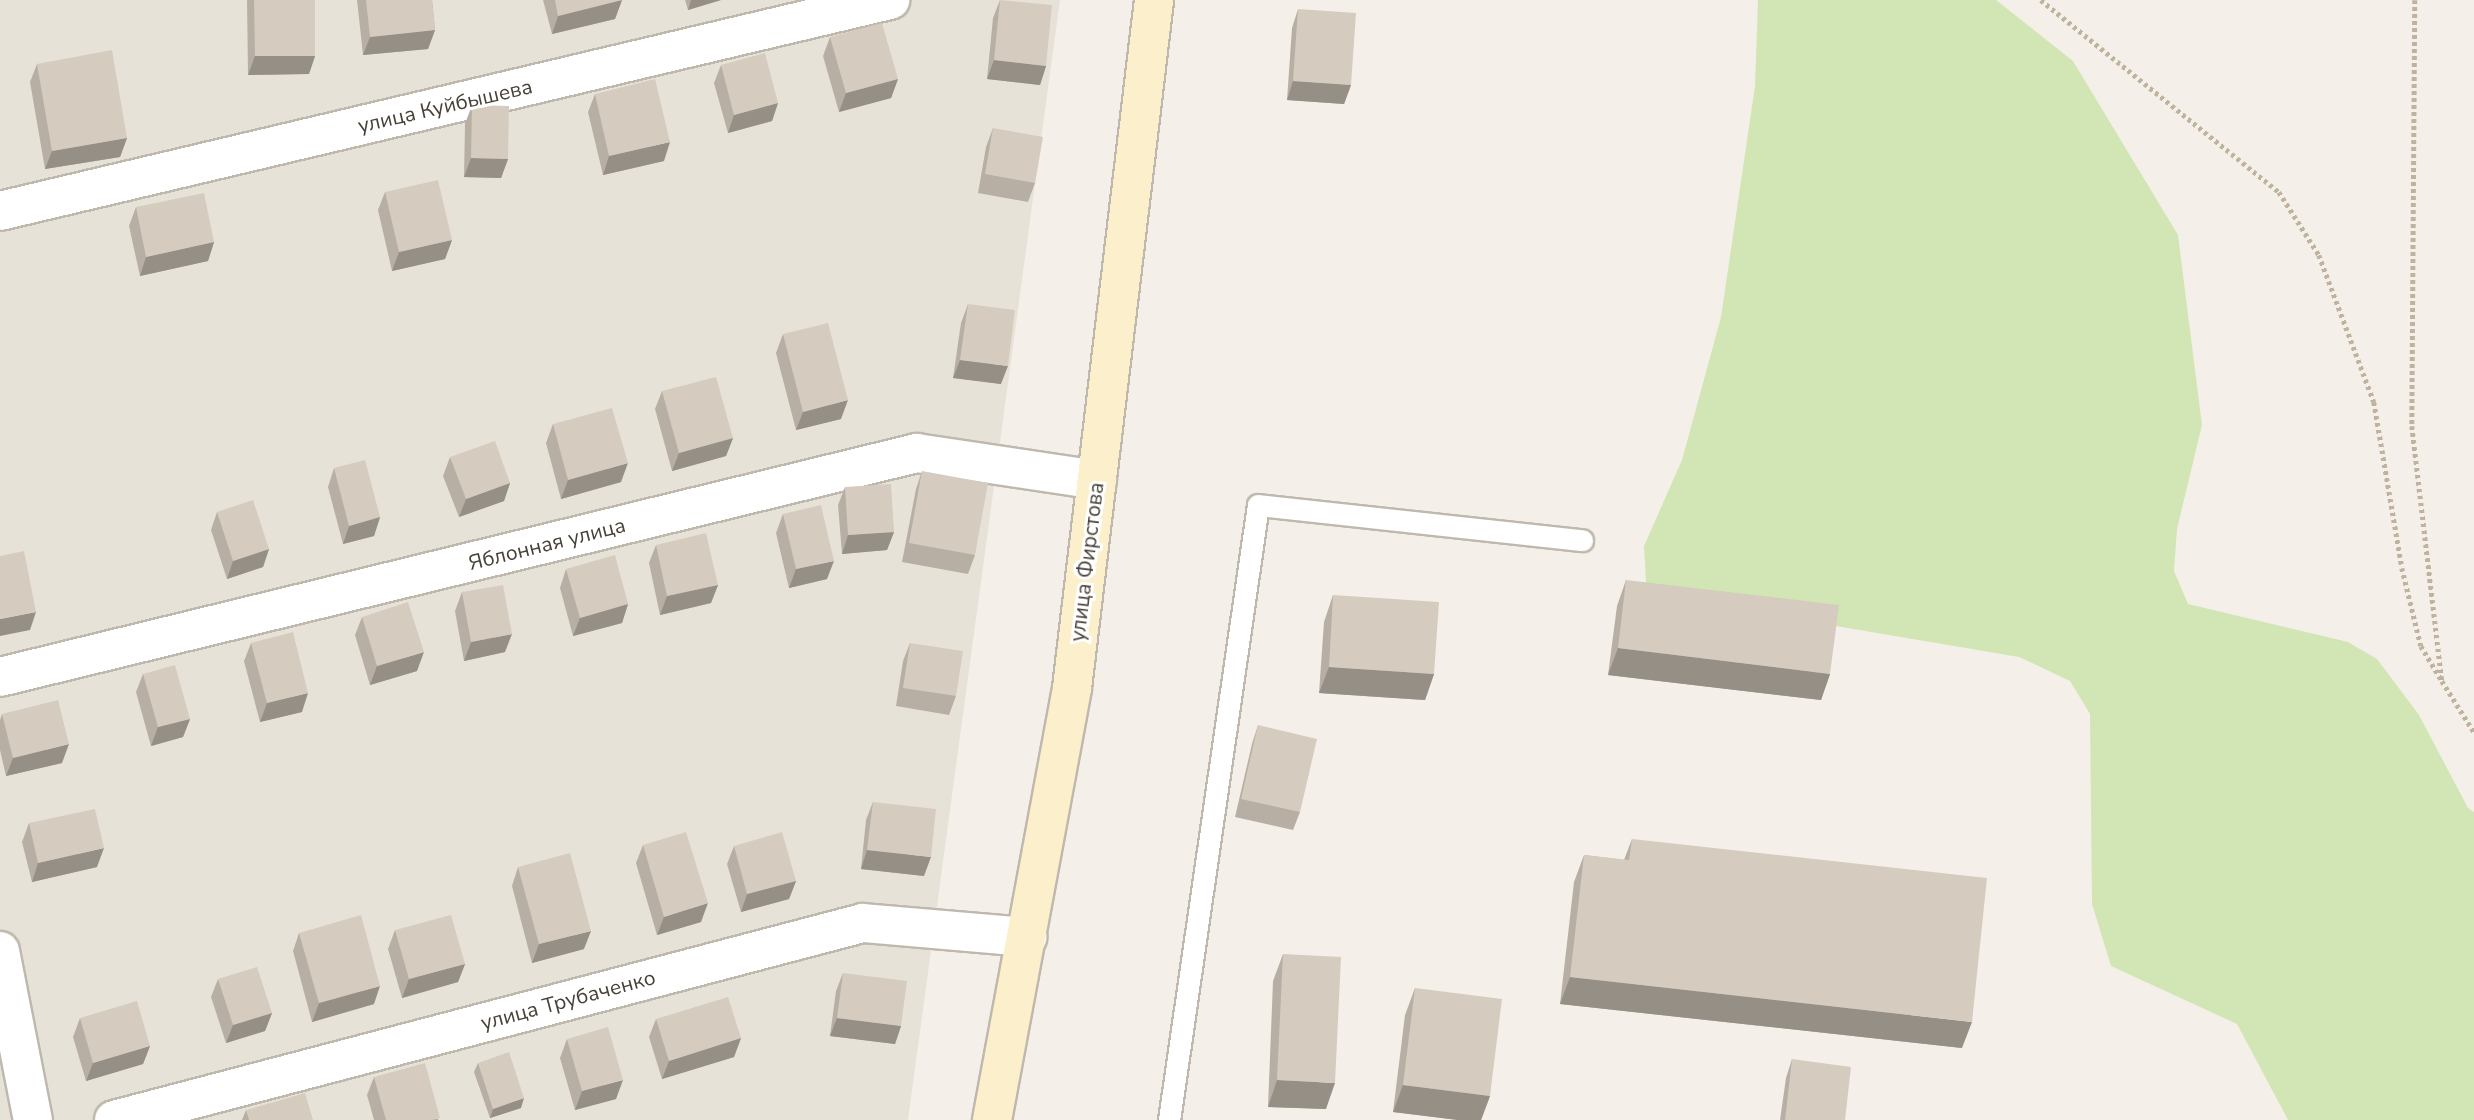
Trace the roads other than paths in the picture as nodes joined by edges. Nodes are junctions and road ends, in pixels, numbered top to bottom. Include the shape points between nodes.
1 (890, 0) edge
2 (1154, 0) edge
3 (0, 211) edge
4 (1097, 481) junction
5 (1582, 540) dead end
6 (0, 677) edge
7 (1027, 937) junction
8 (0, 951) edge
9 (33, 1120) edge
10 (114, 1120) edge
11 (992, 1120) edge
12 (1168, 1120) edge

1 - 3 street, улица Куйбышева
2 - 4 main road, улица Фирстова
4 - 6 street, Яблонная улица via 917,453
4 - 7 main road, улица Фирстова via 1072,688
5 - 12 lane via 1258,505
7 - 10 street, улица Трубаченко via 863,923
7 - 11 main road, улица Фирстова
8 - 9 street

